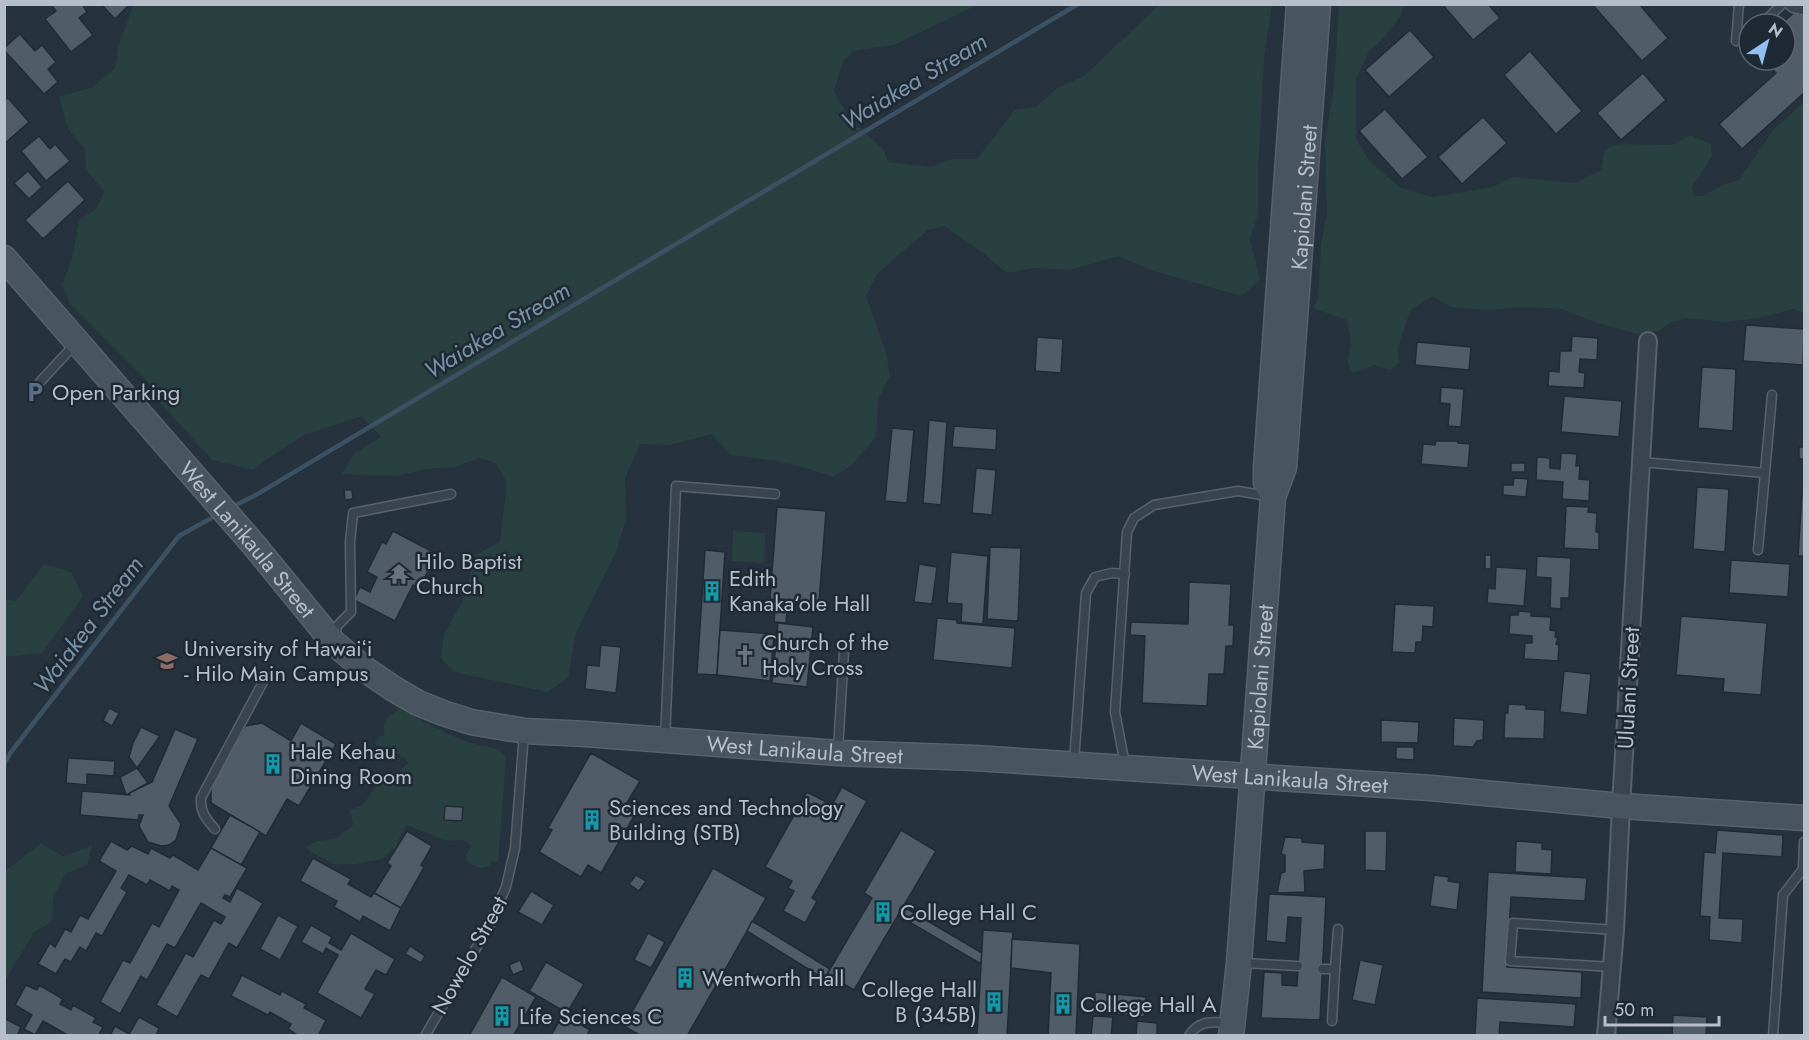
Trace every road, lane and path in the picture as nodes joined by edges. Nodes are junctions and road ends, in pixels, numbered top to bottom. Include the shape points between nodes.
1 (1299, 4) edge
2 (1318, 4) edge
3 (1788, 4) edge
4 (1804, 10) edge
5 (4, 258) edge
6 (77, 341) junction
7 (1648, 341) dead end
8 (40, 382) dead end
9 (1772, 395) dead end
10 (1641, 462) junction
11 (1765, 473) junction
12 (451, 494) dead end
13 (775, 494) dead end
14 (1273, 497) junction
15 (1758, 550) dead end
16 (1125, 574) junction
17 (334, 643) junction
18 (844, 651) dead end
19 (263, 682) dead end
20 (525, 731) junction
21 (665, 740) junction
22 (838, 753) junction
23 (1074, 765) junction
24 (1126, 769) junction
25 (1252, 777) junction
26 (1621, 806) junction
27 (1804, 818) edge
28 (215, 829) dead end
29 (1804, 842) edge
30 (1338, 929) dead end
31 (1615, 930) junction
32 (1239, 963) junction
33 (1298, 966) dead end
34 (1612, 967) junction
35 (1322, 969) dead end
36 (1335, 969) junction
37 (1332, 1021) dead end
38 (1232, 1029) edge
39 (425, 1035) edge
40 (1189, 1035) edge
41 (1606, 1035) edge
42 (1773, 1035) edge

1 - 14 street, Kapiolani Street via 1266,468 1266,483
2 - 14 street, Kapiolani Street via 1284,467
3 - 4 lane
5 - 6 street, West Lanikaula Street
6 - 8 lane
6 - 17 street, West Lanikaula Street
7 - 10 street, Ululani Street
9 - 11 lane
10 - 11 lane
10 - 26 street, Ululani Street
11 - 15 lane
12 - 17 lane via 353,513 351,612 337,626
13 - 21 lane via 676,486
14 - 16 lane via 1238,491 1154,505 1134,518 1128,532
14 - 25 street, Kapiolani Street
16 - 23 lane via 1095,577 1086,593
16 - 24 lane via 1115,712
17 - 20 street, West Lanikaula Street via 366,670 418,703 471,722
18 - 22 lane
19 - 28 lane via 201,798 204,818
20 - 21 street, West Lanikaula Street
20 - 39 lane, Nowelo Street via 515,848 506,887
21 - 22 street, West Lanikaula Street
22 - 23 street, West Lanikaula Street
23 - 24 street, West Lanikaula Street
24 - 25 street, West Lanikaula Street
25 - 26 street, West Lanikaula Street via 1431,788
25 - 32 street, Kapiolani Street
26 - 27 street, West Lanikaula Street
26 - 31 street, Ululani Street
29 - 42 lane via 1803,869 1783,895
30 - 36 lane
31 - 34 street, Ululani Street
31 - 34 lane via 1513,923 1510,961
32 - 33 lane
32 - 38 street, Kapiolani Street
34 - 41 street, Ululani Street
35 - 36 lane
36 - 37 lane
38 - 40 lane via 1205,1022

